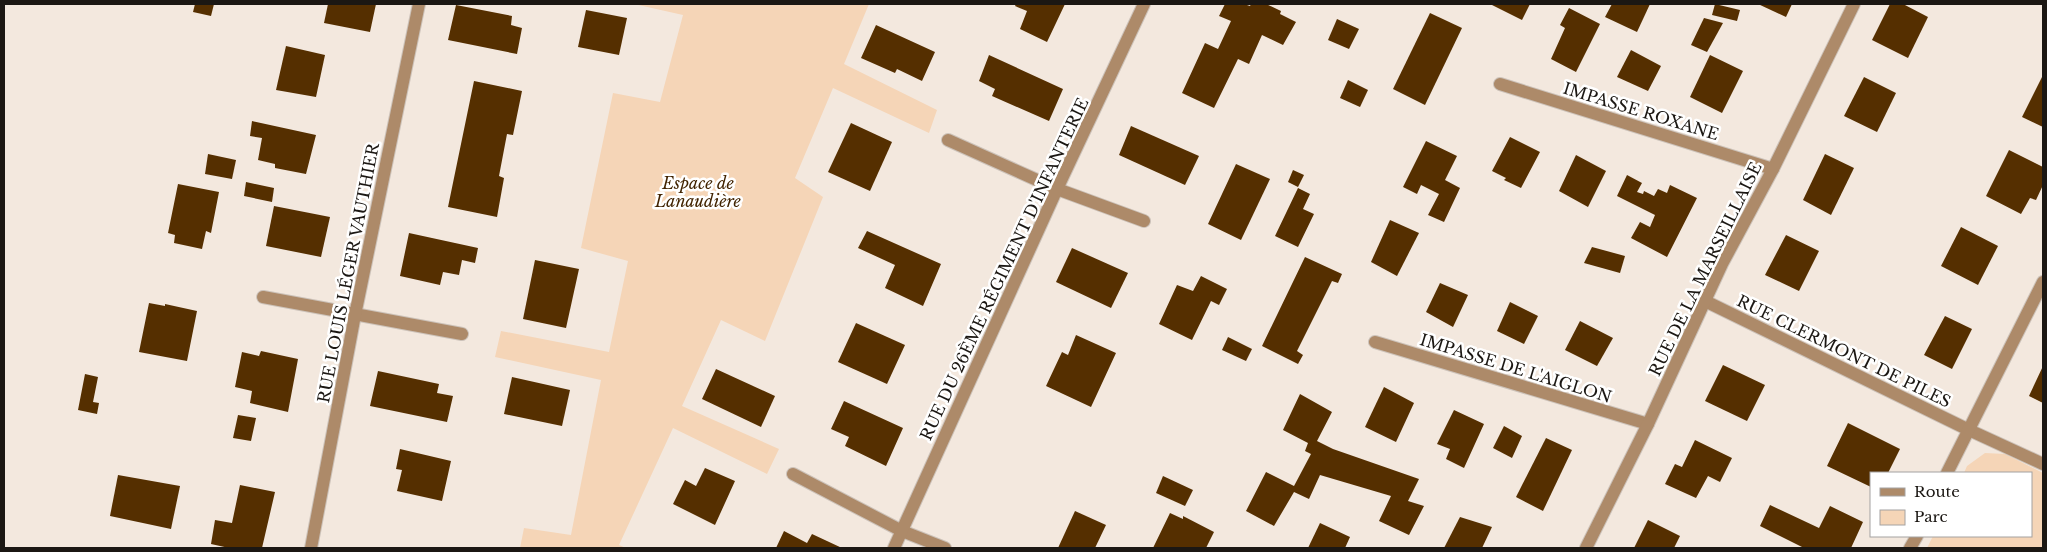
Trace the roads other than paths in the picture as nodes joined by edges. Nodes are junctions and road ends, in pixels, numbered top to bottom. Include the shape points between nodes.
1 (419, 4) edge
2 (1144, 4) edge
3 (1854, 4) edge
4 (1500, 84) dead end
5 (948, 140) dead end
6 (1773, 169) junction
7 (1057, 189) junction
8 (1144, 221) dead end
9 (2043, 282) edge
10 (264, 297) dead end
11 (1706, 301) junction
12 (355, 315) junction
13 (462, 334) dead end
14 (1375, 342) dead end
15 (1648, 424) junction
16 (1969, 430) junction
17 (2043, 464) edge
18 (1948, 472) edge
19 (794, 474) dead end
20 (902, 531) junction
21 (311, 548) edge
22 (894, 548) edge
23 (946, 548) edge
24 (1586, 548) edge

1 - 12 street, RUE LOUIS LÉGER VAUTHIER
2 - 7 street, RUE DU 26ÈME RÉGIMENT D'INFANTERIE
3 - 6 street, RUE DE LA MARSEILLAISE
4 - 6 street, IMPASSE ROXANE
5 - 7 street
6 - 11 street, RUE DE LA MARSEILLAISE
7 - 8 street
7 - 20 street, RUE DU 26ÈME RÉGIMENT D'INFANTERIE
9 - 16 street
10 - 12 street
11 - 15 street, RUE DE LA MARSEILLAISE
11 - 16 street, RUE CLERMONT DE PILES
12 - 13 street
12 - 21 street, RUE LOUIS LÉGER VAUTHIER
14 - 15 street, IMPASSE DE L'AIGLON
15 - 24 street, RUE DE LA MARSEILLAISE
16 - 17 street, RUE CLERMONT DE PILES
16 - 18 street
19 - 20 street
20 - 22 street, RUE DU 26ÈME RÉGIMENT D'INFANTERIE
20 - 23 street

